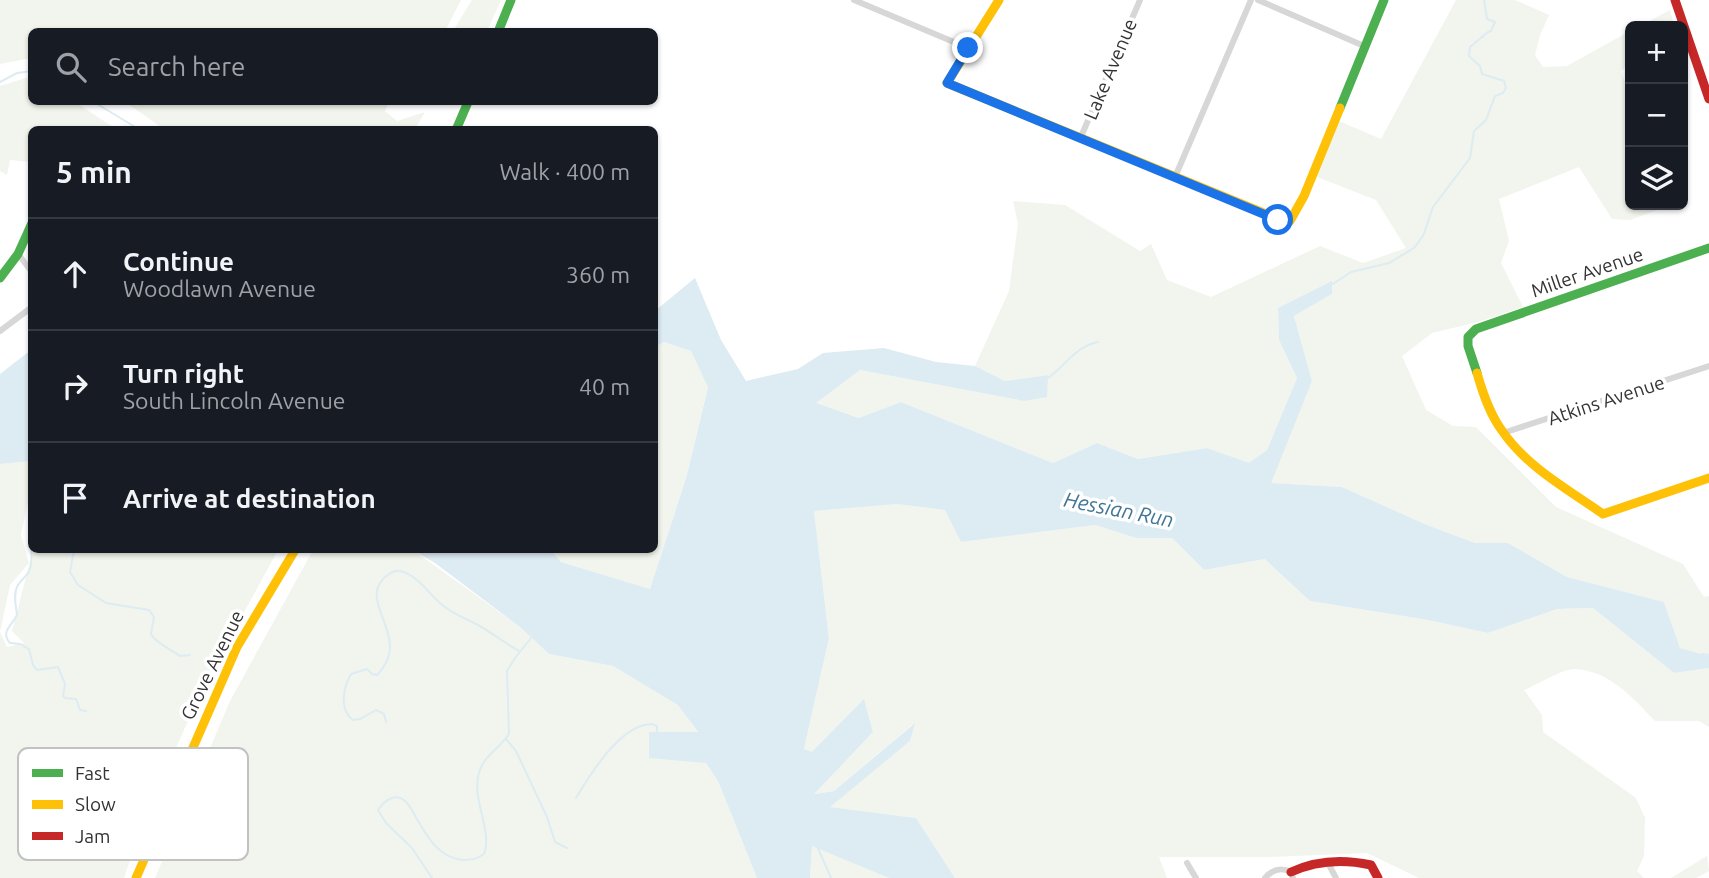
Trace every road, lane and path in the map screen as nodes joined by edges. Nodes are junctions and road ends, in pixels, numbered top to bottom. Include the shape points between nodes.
1 (511, 0) edge
2 (856, 0) edge
3 (999, 0) edge
4 (1140, 0) edge
5 (1251, 0) edge
6 (1258, 0) edge
7 (1384, 0) edge
8 (1675, 0) edge
9 (500, 28) edge
10 (1364, 46) junction
11 (968, 48) junction
12 (1709, 99) edge
13 (467, 105) edge
14 (458, 126) edge
15 (1080, 139) junction
16 (1175, 177) junction
17 (28, 232) edge
18 (1709, 248) edge
19 (18, 254) junction
20 (28, 267) edge
21 (0, 278) edge
22 (28, 310) edge
23 (0, 331) edge
24 (1709, 366) edge
25 (1503, 433) junction
26 (1709, 478) edge
27 (293, 553) edge
28 (192, 748) edge
29 (144, 860) edge
30 (1187, 863) dead end
31 (1328, 863) junction
32 (1292, 875) edge
33 (136, 878) edge
34 (1196, 878) edge
35 (1265, 878) edge
36 (1336, 878) edge
37 (1378, 878) edge

1 - 9 street
2 - 11 street
3 - 11 street
4 - 15 street, Lake Avenue
5 - 16 street
6 - 10 street
7 - 10 street
8 - 12 street
10 - 16 street via 1290,221
11 - 15 street via 947,83
13 - 14 street
15 - 16 street
17 - 19 street
18 - 25 street, Miller Avenue via 1477,328 1468,337 1468,346 1490,411
19 - 20 street
19 - 21 street
22 - 23 street
24 - 25 street, Atkins Avenue
25 - 26 street via 1522,453 1603,514
27 - 28 street, Grove Avenue via 237,647
29 - 33 street, Grove Avenue
30 - 34 street
31 - 32 street via 1299,868
31 - 36 street
31 - 37 street via 1371,865
32 - 35 street via 1283,868

